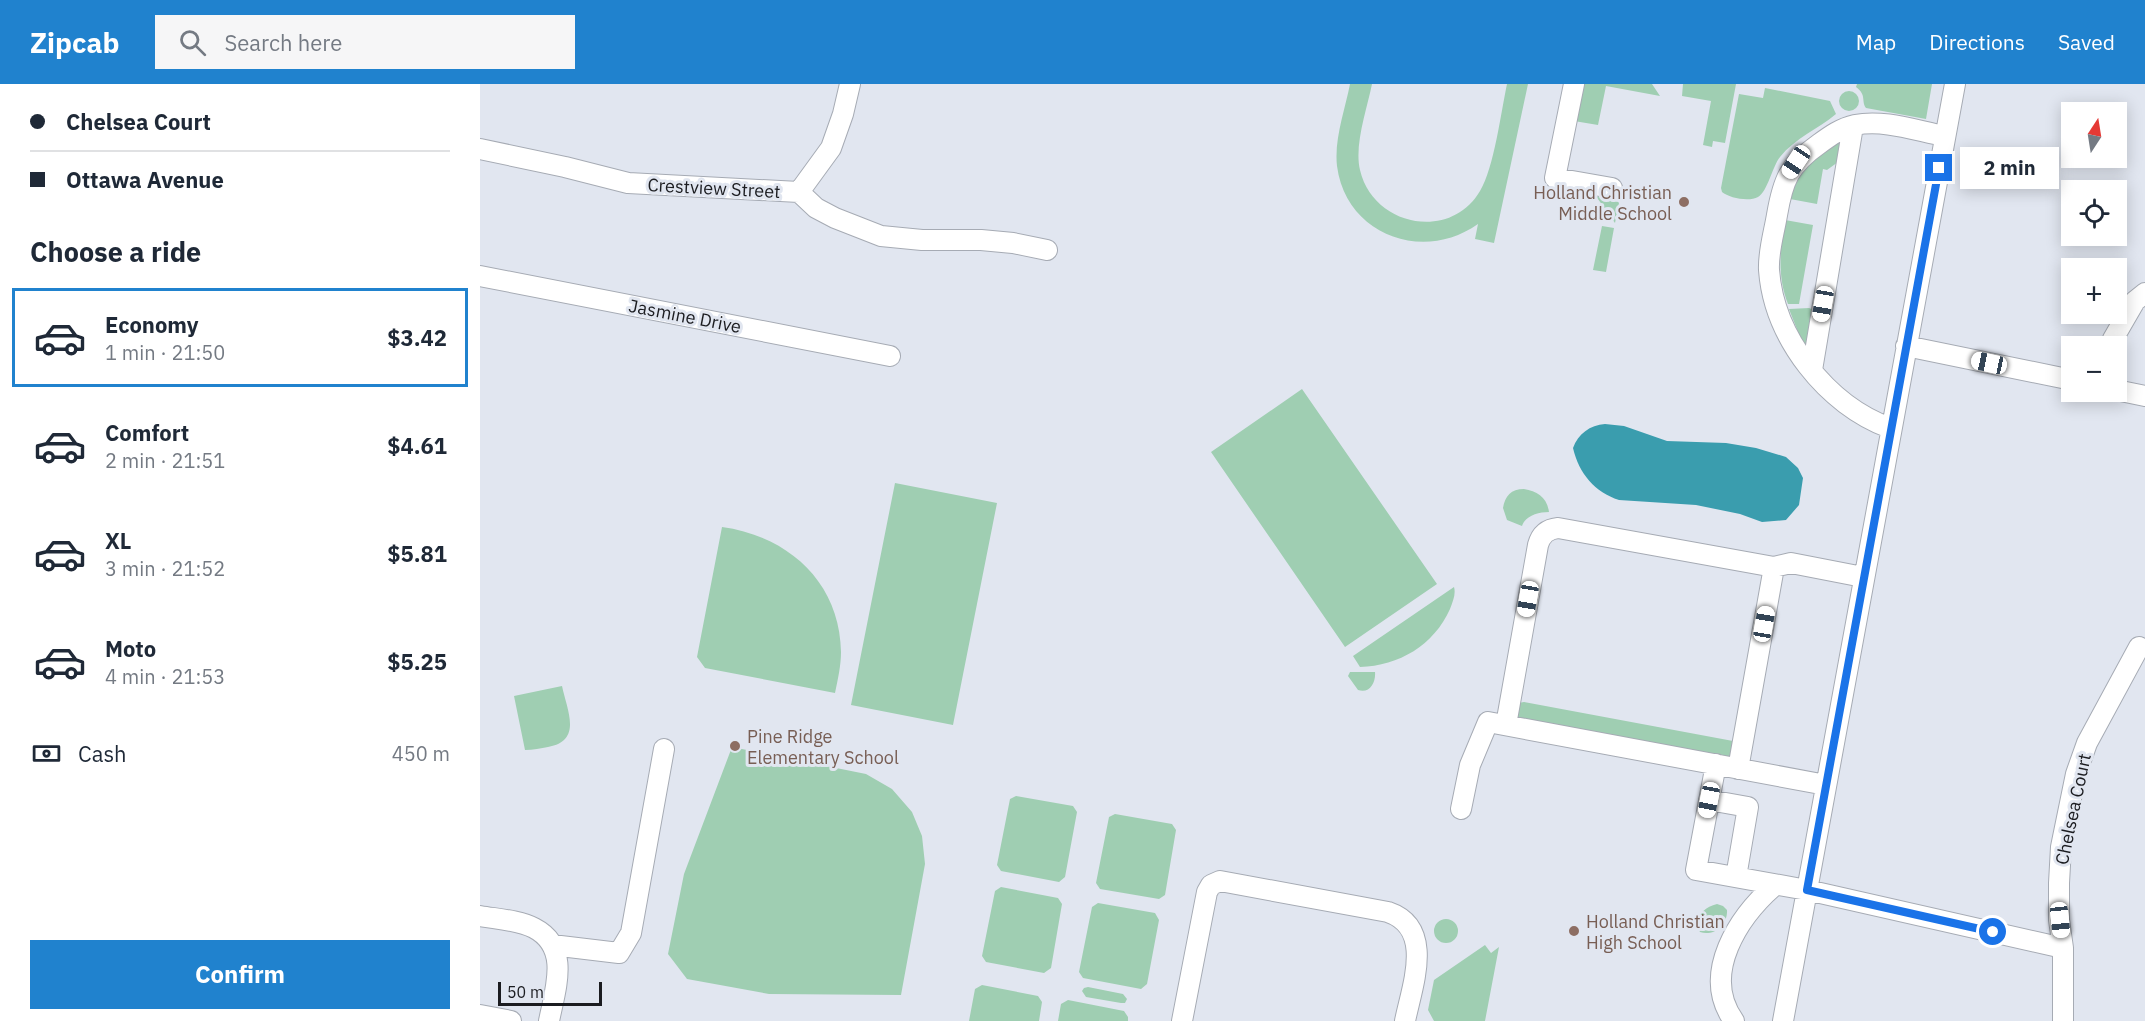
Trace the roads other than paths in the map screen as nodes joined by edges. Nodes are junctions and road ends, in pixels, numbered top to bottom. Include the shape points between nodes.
1 (850, 84) edge
2 (1574, 84) edge
3 (1955, 84) edge
4 (1853, 126) junction
5 (1946, 136) junction
6 (480, 149) edge
7 (1612, 188) dead end
8 (799, 192) junction
9 (1047, 250) dead end
10 (480, 276) edge
11 (2145, 293) edge
12 (2115, 336) edge
13 (1906, 346) junction
14 (890, 356) dead end
15 (1812, 370) junction
16 (2061, 379) edge
17 (2127, 392) edge
18 (2145, 396) edge
19 (1890, 428) junction
20 (1774, 567) junction
21 (1863, 577) junction
22 (2139, 646) dead end
23 (1506, 725) junction
24 (664, 749) dead end
25 (1716, 764) junction
26 (1738, 769) junction
27 (1826, 785) junction
28 (1709, 800) junction
29 (1461, 809) dead end
30 (1736, 877) junction
31 (1775, 885) junction
32 (1807, 890) junction
33 (480, 916) edge
34 (552, 945) junction
35 (2063, 948) junction
36 (480, 1015) edge
37 (511, 1021) edge
38 (549, 1021) edge
39 (1182, 1021) edge
40 (1405, 1021) edge
41 (1734, 1021) edge
42 (1783, 1021) edge
43 (2063, 1021) edge

1 - 8 street via 831,148
2 - 7 street via 1555,178
3 - 5 street
4 - 5 street via 1883,125
4 - 15 street
4 - 15 street via 1805,153 1789,172 1780,195 1769,258 1770,280 1784,325
5 - 13 street
6 - 8 street, Crestview Street via 628,183
8 - 9 street, Crestview Street via 816,208 881,236 981,240
10 - 14 street, Jasmine Drive
11 - 12 street via 2135,301
13 - 16 street
13 - 19 street
15 - 19 street via 1851,408
17 - 18 street
19 - 21 street
20 - 21 street via 1791,563
20 - 23 street via 1558,528 1550,530 1538,544
20 - 26 street
21 - 27 street
22 - 35 street, Chelsea Court via 2099,718 2076,774 2061,847
23 - 25 street
23 - 29 street via 1488,722 1470,765
24 - 34 street via 631,933 619,953
25 - 26 street
25 - 28 street
26 - 27 street
27 - 32 street
28 - 30 street via 1748,807
28 - 30 street via 1696,870
30 - 31 street
31 - 32 street
31 - 41 street via 1742,920 1725,956 1723,997
32 - 35 street
32 - 42 street
33 - 34 street via 527,925 542,933
34 - 38 street via 558,970
35 - 43 street, Chelsea Court
36 - 37 street
39 - 40 street via 1207,892 1210,885 1220,881 1388,912 1403,919 1414,934 1417,948

